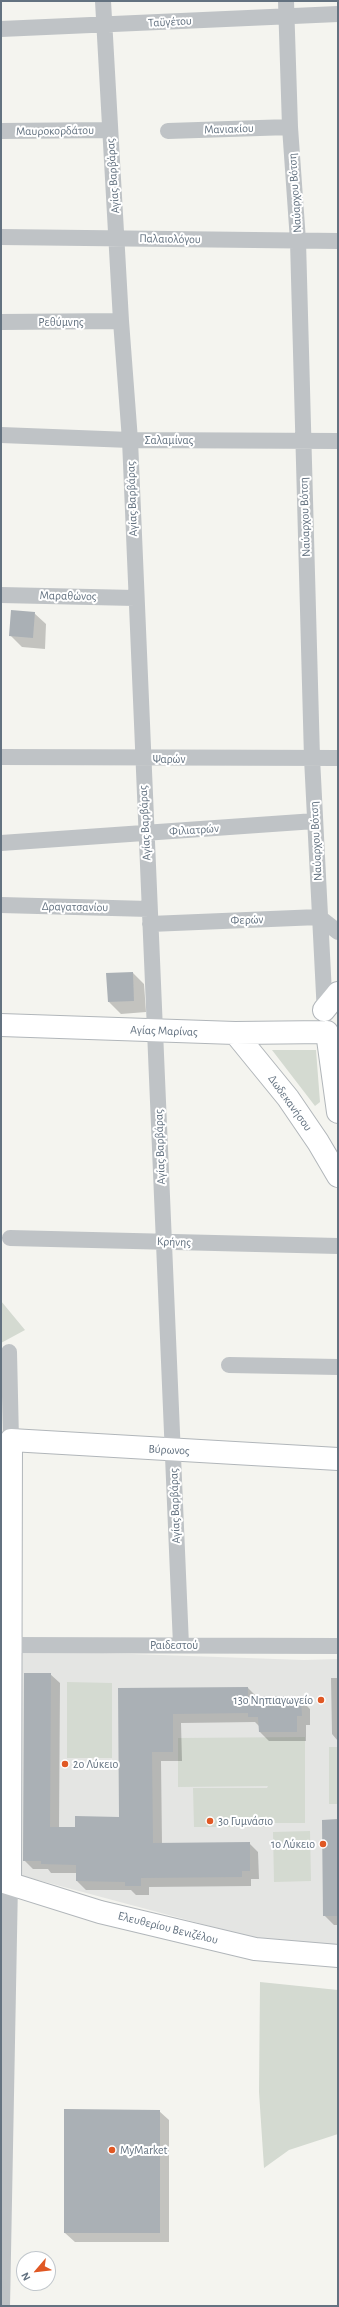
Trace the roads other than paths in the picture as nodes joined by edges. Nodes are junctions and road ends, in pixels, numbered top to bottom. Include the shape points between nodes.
1 (104, 1) edge
2 (286, 9) edge
3 (338, 14) edge
4 (105, 25) junction
5 (1, 29) edge
6 (290, 127) junction
7 (110, 130) junction
8 (1, 131) edge
9 (168, 131) dead end
10 (1, 237) edge
11 (116, 238) junction
12 (298, 241) junction
13 (338, 241) edge
14 (121, 321) junction
15 (1, 322) edge
16 (1, 435) edge
17 (130, 440) junction
18 (302, 441) junction
19 (338, 441) edge
20 (1, 595) edge
21 (135, 598) junction
22 (1, 757) edge
23 (312, 758) junction
24 (338, 758) edge
25 (142, 759) junction
26 (315, 821) junction
27 (146, 833) junction
28 (1, 843) edge
29 (1, 905) edge
30 (150, 916) junction
31 (319, 917) junction
32 (338, 932) edge
33 (338, 993) edge
34 (330, 1020) edge
35 (1, 1025) edge
36 (155, 1031) junction
37 (235, 1033) junction
38 (338, 1112) edge
39 (338, 1176) edge
40 (10, 1238) dead end
41 (164, 1242) junction
42 (338, 1246) edge
43 (9, 1352) dead end
44 (229, 1365) dead end
45 (338, 1367) edge
46 (6, 1440) edge
47 (173, 1451) junction
48 (338, 1459) edge
49 (11, 1645) junction
50 (181, 1645) junction
51 (338, 1646) edge
52 (5, 1882) edge
53 (338, 1956) edge
54 (4, 2100) edge
55 (2, 2265) edge
56 (2, 2306) edge

1 - 4 street, Αγίας Βαρβάρας
2 - 3 street, Ταϋγέτου
2 - 4 street, Ταϋγέτου
2 - 6 street, Ναύαρχου Βότση
4 - 5 street, Ταϋγέτου
4 - 7 street, Αγίας Βαρβάρας
6 - 9 street, Μανιακίου
6 - 12 street, Ναύαρχου Βότση
7 - 8 street, Μαυροκορδάτου
7 - 11 street, Αγίας Βαρβάρας
10 - 11 street, Παλαιολόγου
11 - 12 street, Παλαιολόγου
11 - 14 street, Αγίας Βαρβάρας
12 - 13 street, Παλαιολόγου
12 - 18 street, Ναύαρχου Βότση
14 - 15 street, Ρεθύμνης
14 - 17 street, Αγίας Βαρβάρας
16 - 17 street, Σαλαμίνας
17 - 18 street, Σαλαμίνας
17 - 21 street, Αγίας Βαρβάρας
18 - 19 street, Σαλαμίνας
18 - 23 street, Ναύαρχου Βότση
20 - 21 street, Μαραθώνος
21 - 25 street, Αγίας Βαρβάρας
22 - 25 street, Ψαρών
23 - 24 street, Ψαρών
23 - 25 street, Ψαρών
23 - 26 street, Ναύαρχου Βότση
25 - 27 street, Αγίας Βαρβάρας
26 - 27 street, Φιλιατρών
26 - 31 street, Ναύαρχου Βότση
27 - 28 street, Φιλιατρών
27 - 30 street, Αγίας Βαρβάρας
29 - 30 street, Δραγατσανίου
30 - 31 street, Φερών
30 - 36 street, Αγίας Βαρβάρας
31 - 32 street
31 - 34 street, Ναύαρχου Βότση
33 - 34 street
34 - 37 street, Αγίας Μαρίνας
34 - 38 street
35 - 36 street, Αγίας Μαρίνας
36 - 37 street, Αγίας Μαρίνας
36 - 41 street, Αγίας Βαρβάρας
37 - 39 street, Δωδεκανήσου via 288,1098
40 - 41 street, Κρήνης
41 - 42 street, Κρήνης
41 - 47 street, Αγίας Βαρβάρας
43 - 46 street
44 - 45 street
46 - 47 street, Βύρωνος
46 - 49 street
47 - 48 street, Βύρωνος
47 - 50 street, Αγίας Βαρβάρας
49 - 50 street, Ραιδεστού
49 - 52 street
50 - 51 street, Ραιδεστού
52 - 53 street, Ελευθερίου Βενιζέλου via 142,1923 255,1949
52 - 54 street
54 - 55 street
55 - 56 street

